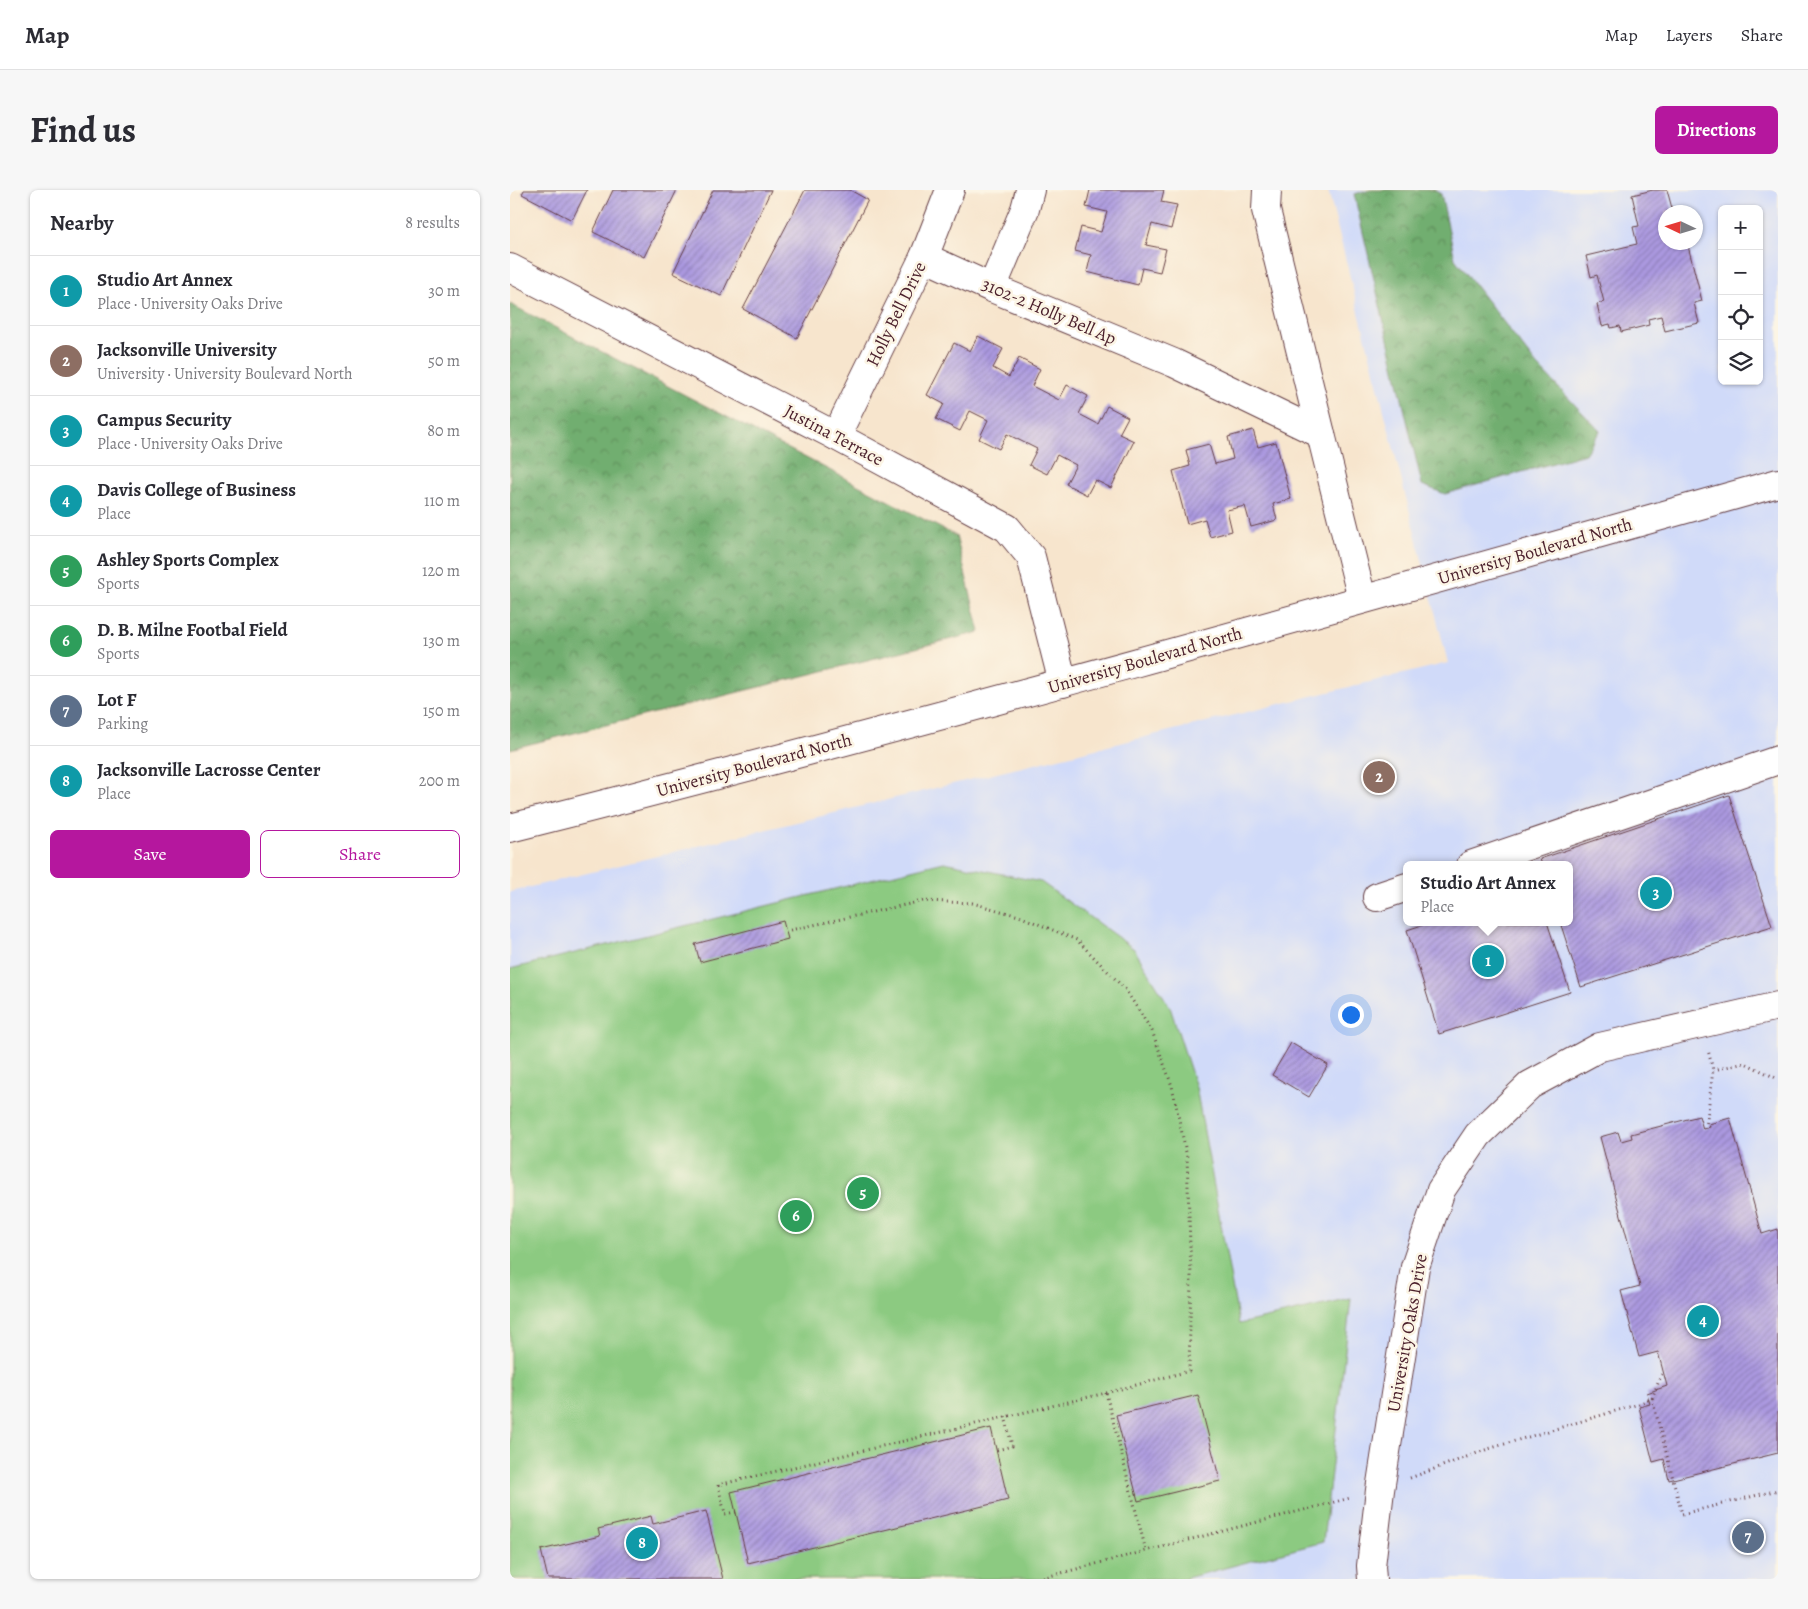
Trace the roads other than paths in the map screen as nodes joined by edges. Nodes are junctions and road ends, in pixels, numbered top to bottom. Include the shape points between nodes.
1 (950, 190) edge
2 (1030, 190) edge
3 (1267, 190) edge
4 (924, 257) junction
5 (510, 268) edge
6 (992, 288) junction
7 (1321, 434) junction
8 (836, 436) junction
9 (1778, 483) edge
10 (1362, 599) junction
11 (1063, 683) junction
12 (1778, 760) edge
13 (510, 828) edge
14 (1483, 861) edge
15 (1403, 887) edge
16 (1377, 897) dead end
17 (1778, 1006) edge
18 (1372, 1579) edge

1 - 4 street, Holly Bell Drive
2 - 6 street
3 - 7 street via 1266,210
4 - 6 street, 3102-2 Holly Bell Ap
4 - 8 street, Holly Bell Drive
5 - 8 street, Justina Terrace
6 - 7 street, 3102-2 Holly Bell Ap via 1174,363
7 - 10 street
8 - 11 street, Justina Terrace via 1007,528 1031,557
9 - 10 street, University Boulevard North
10 - 11 street, University Boulevard North
11 - 13 street, University Boulevard North
12 - 14 street
15 - 16 street
17 - 18 street, University Oaks Drive via 1600,1047 1530,1085 1478,1135 1441,1190 1416,1268 1380,1490

